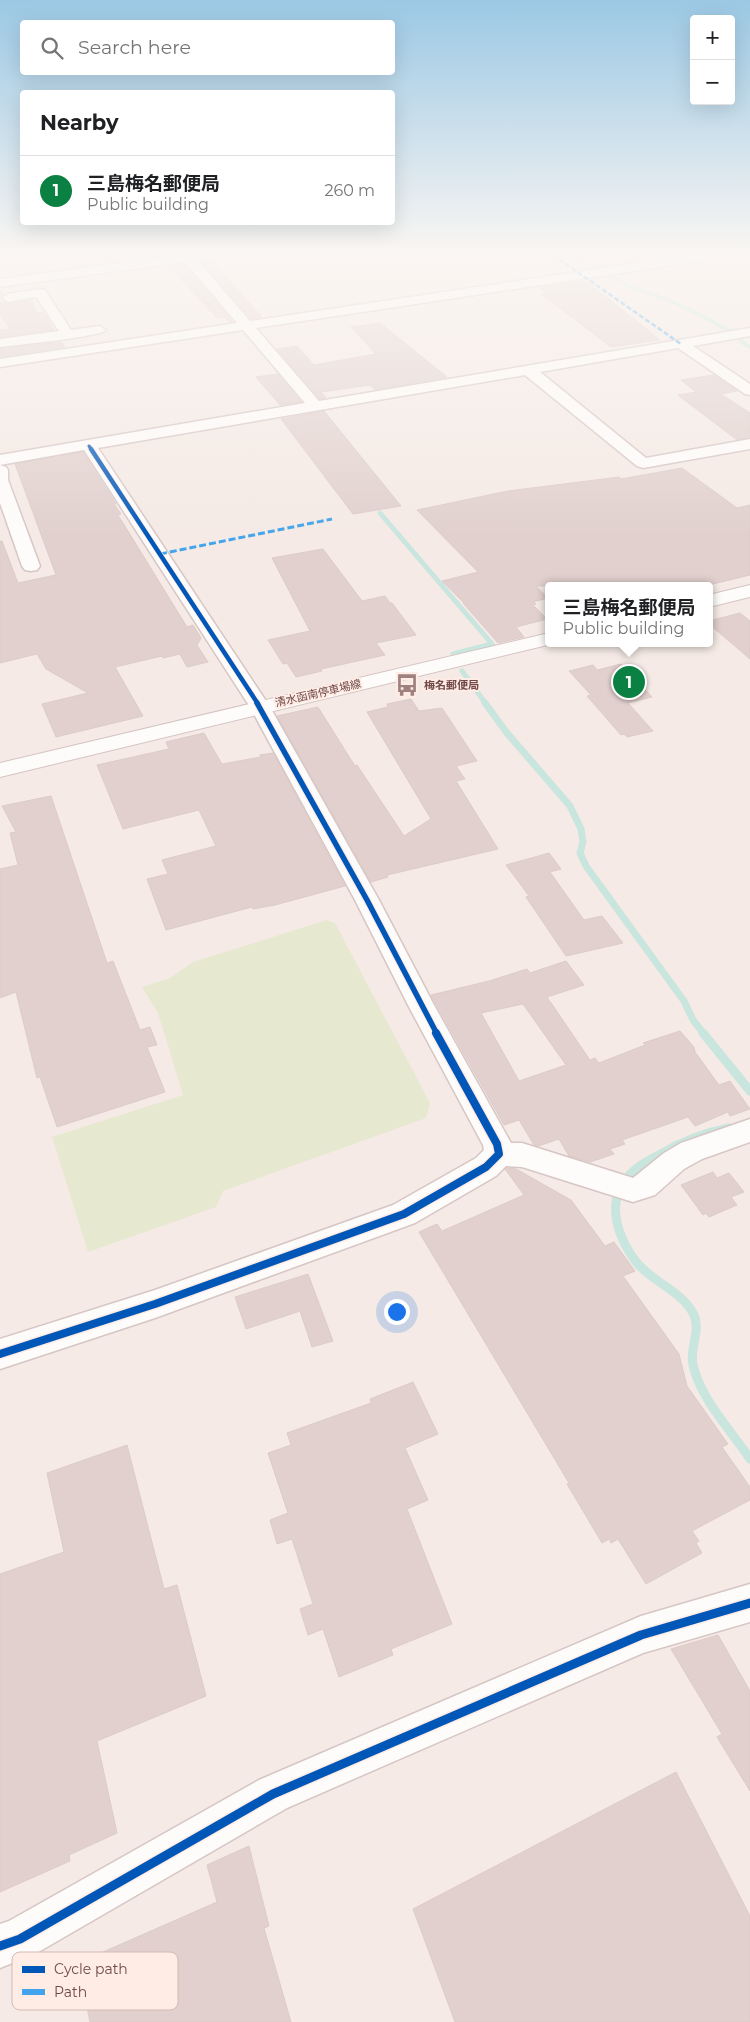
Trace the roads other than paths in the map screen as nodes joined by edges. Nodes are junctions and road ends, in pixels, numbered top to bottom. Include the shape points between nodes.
1 (91, 349) edge
2 (266, 349) edge
3 (648, 349) edge
4 (689, 349) edge
5 (0, 363) edge
6 (527, 369) junction
7 (750, 391) edge
8 (315, 406) junction
9 (750, 444) edge
10 (88, 446) junction
11 (0, 460) edge
12 (0, 470) edge
13 (32, 566) dead end
14 (750, 591) edge
15 (713, 600) edge
16 (545, 640) edge
17 (260, 707) junction
18 (0, 770) edge
19 (750, 1130) edge
20 (499, 1154) junction
21 (0, 1354) edge
22 (750, 1603) edge
23 (0, 1946) edge

1 - 5 street
2 - 8 street
3 - 6 street
4 - 7 street
6 - 8 street
6 - 9 street via 643,463
8 - 10 street
10 - 11 street
10 - 17 street
12 - 13 street via 0,480
14 - 15 main road
16 - 17 main road, 清水函南停車場線
17 - 18 main road, 清水函南停車場線
17 - 20 street via 497,1144
19 - 20 street via 708,1144 674,1161 641,1189 632,1190 522,1155
20 - 21 street via 486,1167 404,1214 155,1304
22 - 23 street via 640,1635 273,1794 20,1939

